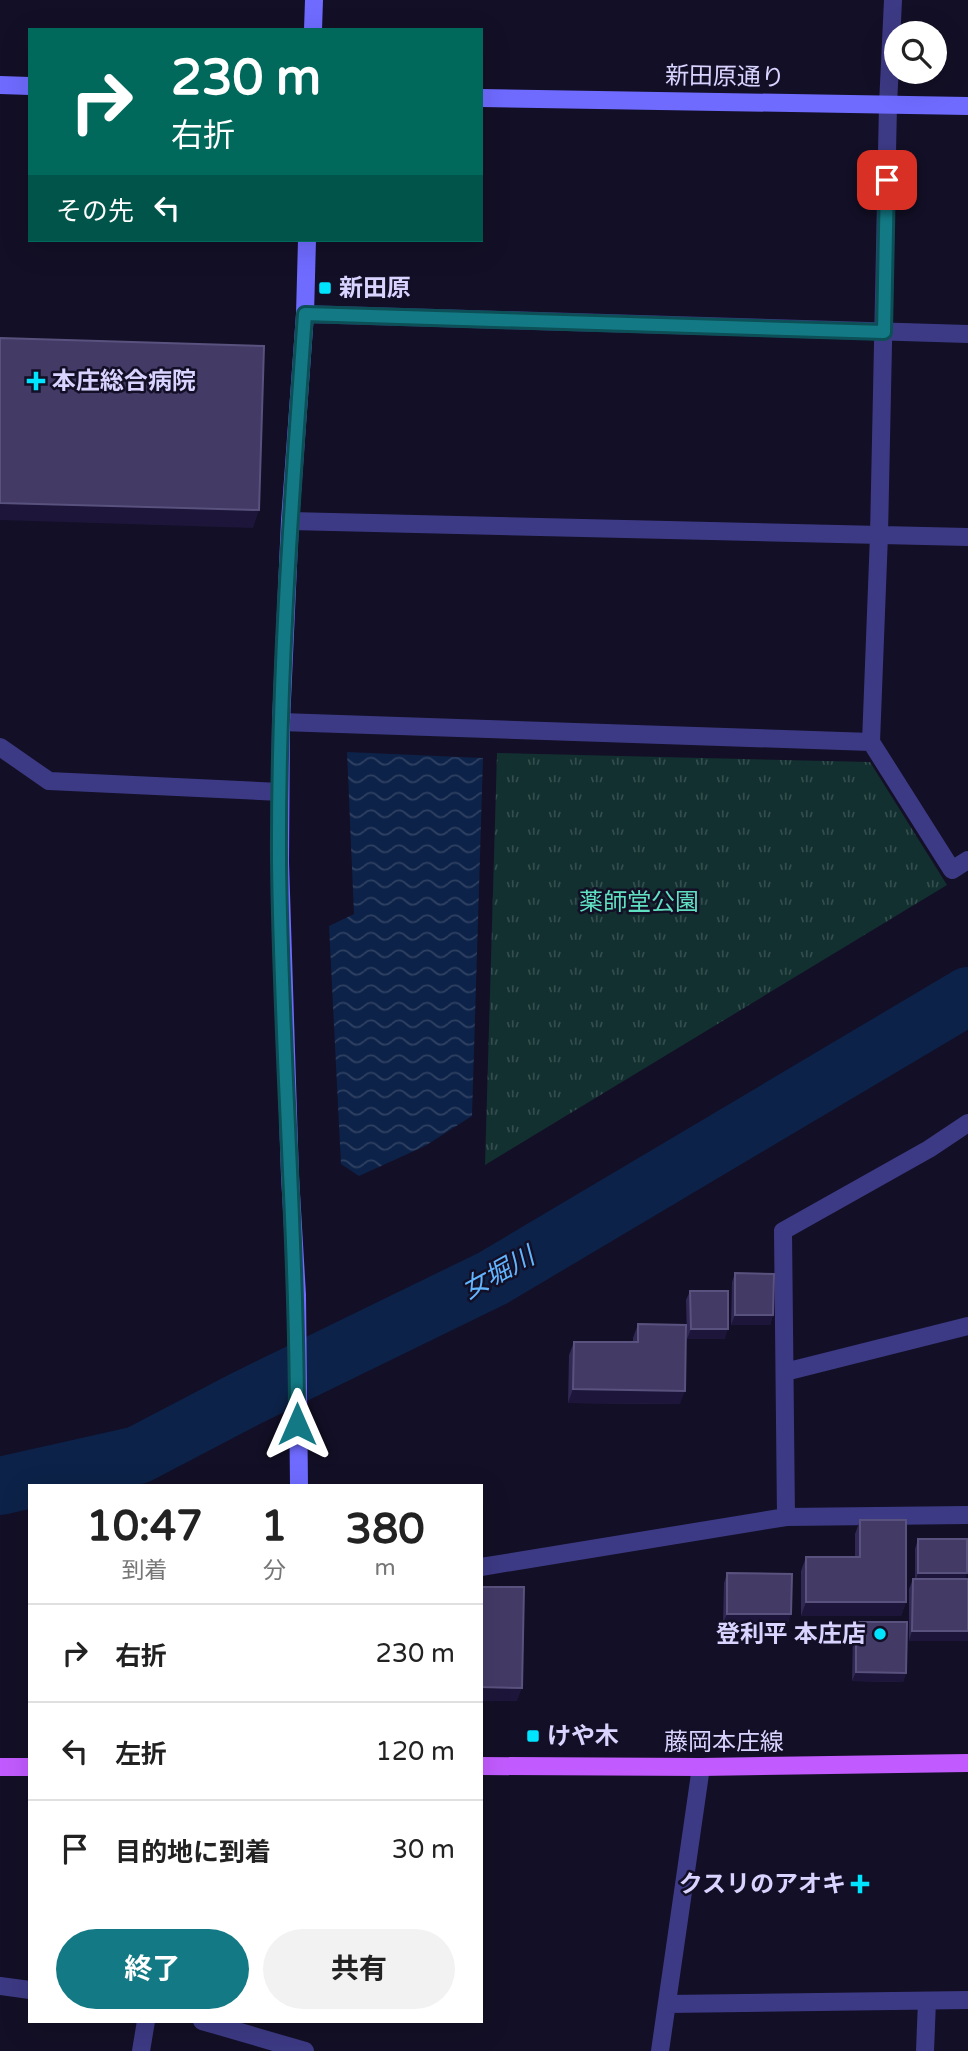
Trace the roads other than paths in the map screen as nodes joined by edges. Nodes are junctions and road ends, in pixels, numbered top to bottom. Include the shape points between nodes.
1 (314, 0) edge
2 (893, 0) edge
3 (313, 28) edge
4 (0, 85) edge
5 (28, 86) edge
6 (483, 98) edge
7 (888, 104) junction
8 (968, 106) edge
9 (307, 242) edge
10 (305, 314) junction
11 (884, 332) junction
12 (968, 334) edge
13 (290, 521) junction
14 (879, 535) junction
15 (968, 537) edge
16 (281, 722) junction
17 (871, 742) junction
18 (0, 747) edge
19 (280, 792) junction
20 (968, 860) edge
21 (968, 1123) edge
22 (968, 1326) edge
23 (785, 1372) junction
24 (298, 1481) edge
25 (968, 1515) edge
26 (786, 1517) junction
27 (483, 1567) edge
28 (968, 1763) edge
29 (483, 1766) edge
30 (0, 1767) edge
31 (28, 1767) edge
32 (701, 1767) junction
33 (0, 1986) edge
34 (28, 1990) edge
35 (968, 2000) edge
36 (926, 2001) junction
37 (667, 2004) junction
38 (146, 2023) edge
39 (209, 2023) edge
40 (141, 2051) edge
41 (304, 2051) edge
42 (660, 2051) edge
43 (925, 2051) edge

1 - 3 street
2 - 7 street
4 - 5 street
6 - 7 street, 新田原通り
7 - 8 street, 新田原通り
7 - 11 street
9 - 10 street
10 - 11 street
10 - 13 street
11 - 12 street
11 - 14 street
13 - 14 street
13 - 16 street
14 - 15 street
14 - 17 street
16 - 17 street
16 - 19 street
17 - 20 street via 952,870
18 - 19 street via 48,781
19 - 24 street via 297,1296
21 - 23 street via 782,1231
22 - 23 street
23 - 26 street
25 - 26 street
26 - 27 street
28 - 32 main road, 藤岡本庄線
29 - 32 main road, 藤岡本庄線
30 - 31 main road
32 - 37 street
33 - 34 street
35 - 36 street
36 - 37 street
36 - 43 street
37 - 42 street
38 - 40 street
39 - 41 street

